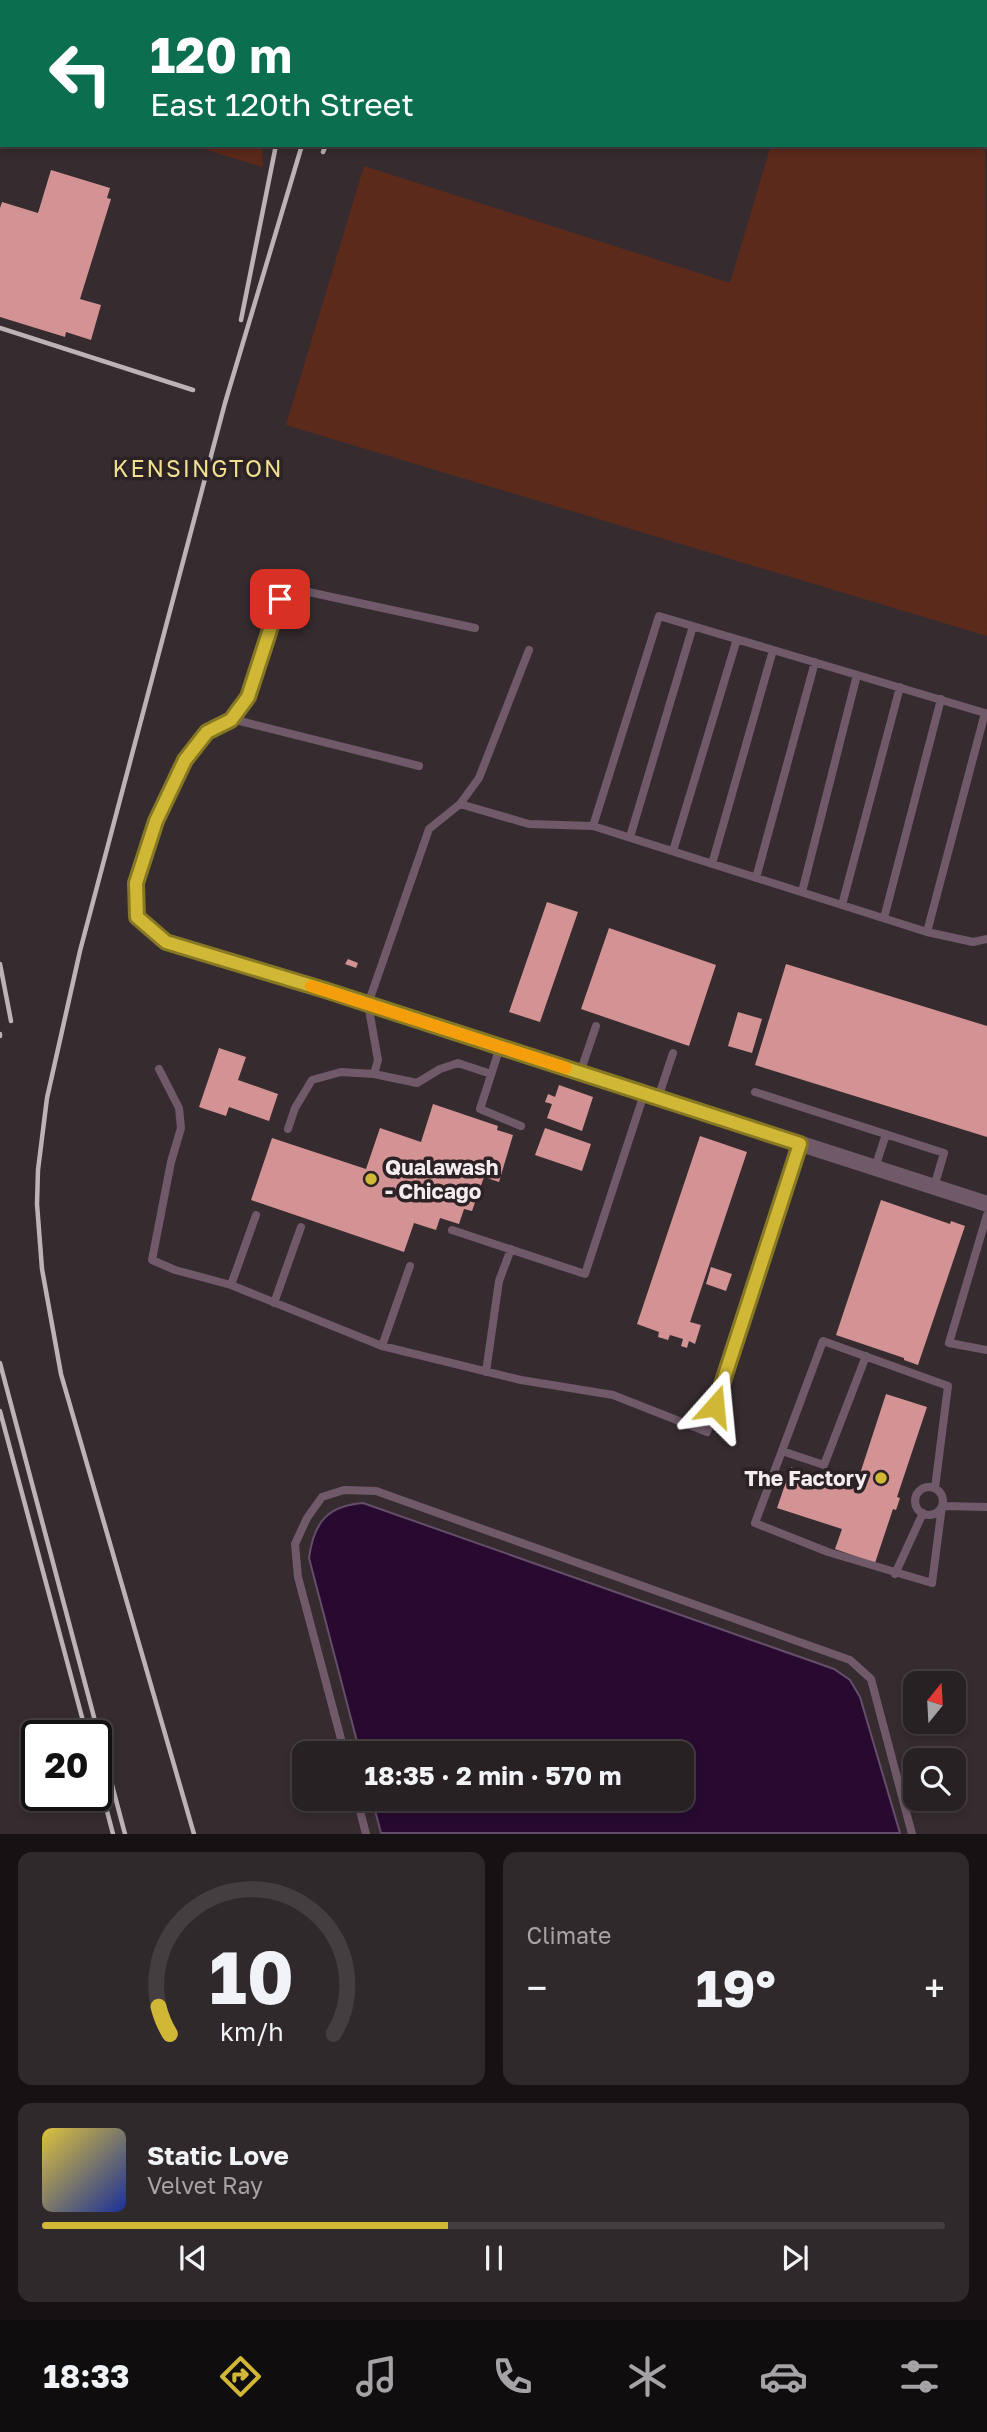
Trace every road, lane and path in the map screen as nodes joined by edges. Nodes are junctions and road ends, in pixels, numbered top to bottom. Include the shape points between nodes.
1 (693, 626) junction
2 (475, 628) dead end
3 (737, 639) junction
4 (530, 650) dead end
5 (774, 650) junction
6 (815, 662) junction
7 (857, 675) junction
8 (900, 687) junction
9 (941, 699) junction
10 (232, 719) junction
11 (419, 766) dead end
12 (460, 804) junction
13 (593, 826) junction
14 (630, 837) junction
15 (673, 851) junction
16 (712, 864) junction
17 (756, 877) junction
18 (802, 892) junction
19 (842, 905) junction
20 (884, 918) junction
21 (927, 932) junction
22 (987, 939) edge
23 (368, 1004) junction
24 (390, 1011) joint
25 (596, 1026) dead end
26 (500, 1047) junction
27 (673, 1053) dead end
28 (159, 1069) dead end
29 (580, 1073) junction
30 (374, 1074) junction
31 (491, 1074) junction
32 (755, 1092) dead end
33 (651, 1096) junction
34 (521, 1126) dead end
35 (288, 1129) dead end
36 (886, 1134) junction
37 (800, 1144) junction
38 (875, 1168) junction
39 (934, 1187) junction
40 (987, 1204) edge
41 (256, 1215) dead end
42 (987, 1215) edge
43 (301, 1227) dead end
44 (452, 1230) dead end
45 (511, 1250) junction
46 (410, 1266) dead end
47 (231, 1284) junction
48 (274, 1303) junction
49 (382, 1346) junction
50 (987, 1350) edge
51 (866, 1356) junction
52 (486, 1372) junction
53 (782, 1451) junction
54 (935, 1488) junction
55 (942, 1506) junction
56 (987, 1507) edge
57 (923, 1513) junction
58 (895, 1574) junction
59 (342, 1741) edge
60 (360, 1811) edge
61 (366, 1833) edge
62 (912, 1833) edge

1 - 3 lane
1 - 13 lane via 659,615
1 - 14 lane
2 - 10 lane via 304,591 280,599 248,697
3 - 5 lane
3 - 15 lane
4 - 12 lane via 479,778
5 - 6 lane
5 - 16 lane
6 - 7 lane
6 - 17 lane
7 - 8 lane
7 - 18 lane
8 - 9 lane
8 - 19 lane
9 - 20 lane
9 - 21 lane via 985,713
10 - 11 lane
10 - 23 lane via 207,732 185,760 156,821 136,883 137,917 166,942
12 - 13 lane via 529,824
12 - 23 lane via 429,829
13 - 14 lane
14 - 15 lane
15 - 16 lane
16 - 17 lane
17 - 18 lane
18 - 19 lane
19 - 20 lane
20 - 21 lane
21 - 22 lane via 973,942
23 - 24 lane
23 - 30 lane via 378,1060
24 - 26 street
25 - 29 lane
26 - 29 street
26 - 31 lane
27 - 33 lane
28 - 47 lane via 179,1108 181,1128 152,1260
29 - 33 street
30 - 31 lane via 417,1083 458,1063
30 - 35 lane via 341,1072 312,1080
31 - 34 lane via 481,1108
32 - 36 lane
33 - 37 street
33 - 45 lane via 585,1274
36 - 38 lane
36 - 39 lane via 944,1153
37 - 38 street
37 - 52 lane via 707,1432 613,1395
38 - 39 street
39 - 40 street
41 - 47 lane
42 - 50 lane via 949,1343
43 - 48 lane
44 - 45 lane
45 - 52 lane via 499,1281
46 - 49 lane
47 - 48 lane
48 - 49 lane
49 - 52 lane
51 - 53 lane via 824,1465
51 - 53 lane via 823,1341
51 - 54 lane via 948,1386
53 - 58 lane via 755,1522
54 - 55 lane via 943,1498
54 - 57 lane via 926,1487 916,1495 917,1508
55 - 56 lane
55 - 57 lane via 932,1514
55 - 58 lane via 932,1583
57 - 58 lane
59 - 62 lane via 298,1577 295,1544 322,1497 344,1490 376,1491 850,1660 871,1679
60 - 61 lane

